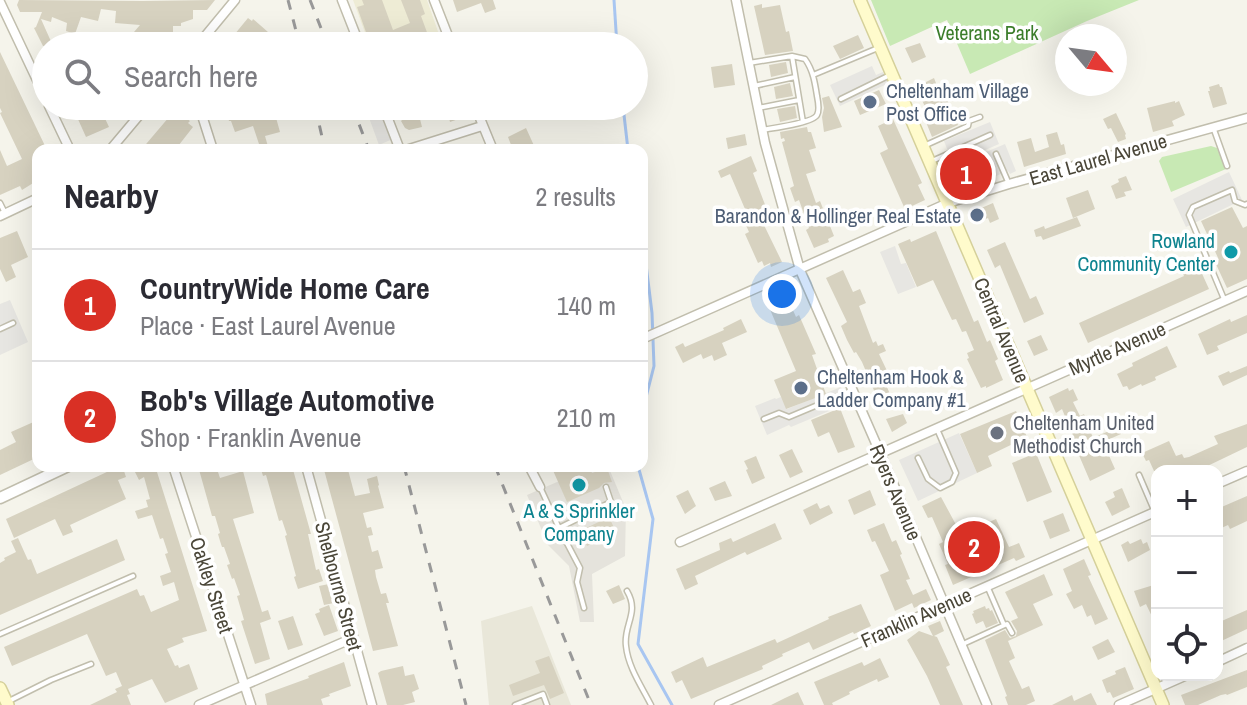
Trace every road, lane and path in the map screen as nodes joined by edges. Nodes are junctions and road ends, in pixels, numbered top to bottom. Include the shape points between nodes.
1 (235, 0) edge
2 (342, 0) edge
3 (434, 0) edge
4 (736, 0) edge
5 (860, 0) edge
6 (0, 2) edge
7 (209, 32) edge
8 (355, 32) edge
9 (447, 32) edge
10 (881, 47) junction
11 (792, 56) junction
12 (749, 63) junction
13 (32, 69) edge
14 (892, 74) junction
15 (813, 75) junction
16 (795, 77) junction
17 (754, 86) junction
18 (841, 99) dead end
19 (799, 100) junction
20 (758, 108) junction
21 (980, 117) dead end
22 (1247, 118) edge
23 (56, 120) edge
24 (135, 120) edge
25 (203, 120) edge
26 (389, 120) edge
27 (480, 120) edge
28 (803, 122) junction
29 (482, 126) junction
30 (1213, 127) junction
31 (762, 130) junction
32 (990, 135) dead end
33 (67, 144) edge
34 (115, 144) edge
35 (211, 144) edge
36 (400, 144) edge
37 (423, 144) edge
38 (490, 144) edge
39 (924, 146) junction
40 (996, 154) dead end
41 (930, 162) junction
42 (1227, 166) dead end
43 (1009, 184) junction
44 (32, 201) edge
45 (0, 203) edge
46 (948, 203) junction
47 (1247, 204) edge
48 (3, 215) edge
49 (800, 270) junction
50 (1247, 291) edge
51 (1225, 300) junction
52 (13, 323) dead end
53 (0, 329) edge
54 (648, 336) edge
55 (1027, 388) junction
56 (853, 390) junction
57 (764, 419) dead end
58 (937, 429) junction
59 (881, 455) junction
60 (918, 458) dead end
61 (1247, 471) edge
62 (55, 472) edge
63 (175, 472) edge
64 (308, 472) edge
65 (532, 472) edge
66 (1139, 475) dead end
67 (1223, 481) edge
68 (540, 487) joint
69 (606, 487) dead end
70 (0, 498) edge
71 (1151, 501) edge
72 (1151, 514) edge
73 (559, 528) junction
74 (1092, 540) junction
75 (680, 542) dead end
76 (133, 576) dead end
77 (987, 586) junction
78 (627, 591) dead end
79 (944, 605) junction
80 (584, 608) dead end
81 (1004, 625) junction
82 (1012, 633) dead end
83 (0, 634) edge
84 (353, 638) junction
85 (961, 645) junction
86 (1247, 648) edge
87 (1223, 659) edge
88 (91, 664) dead end
89 (1174, 681) edge
90 (244, 685) junction
91 (1156, 689) junction
92 (4, 699) edge
93 (199, 705) edge
94 (251, 705) edge
95 (372, 705) edge
96 (515, 705) edge
97 (547, 705) edge
98 (651, 705) edge
99 (719, 705) edge
100 (987, 705) edge
101 (1119, 705) edge
102 (1163, 705) edge

1 - 7 street
2 - 8 street
3 - 9 street
4 - 12 street, Ryers Avenue
5 - 10 main road, Central Avenue
6 - 13 street
10 - 14 main road, Central Avenue
10 - 15 lane
11 - 12 lane
11 - 15 lane via 805,59
11 - 16 lane
12 - 17 street, Ryers Avenue
14 - 18 lane
14 - 39 main road, Central Avenue
15 - 28 lane via 818,110
16 - 17 lane
16 - 19 lane
17 - 20 street, Ryers Avenue
19 - 20 lane
19 - 28 lane
20 - 31 street, Ryers Avenue
21 - 39 lane
22 - 30 street, East Laurel Avenue
23 - 33 street
24 - 34 street
25 - 35 street
26 - 36 street
27 - 29 street
28 - 31 lane
29 - 37 street
29 - 38 street
30 - 42 lane
30 - 43 street, East Laurel Avenue
31 - 49 street, Ryers Avenue
32 - 41 lane
39 - 41 main road, Central Avenue
40 - 43 lane
41 - 46 main road, Central Avenue
43 - 46 street, East Laurel Avenue
44 - 48 street
45 - 48 lane
46 - 49 street, East Laurel Avenue
46 - 55 main road, Central Avenue
47 - 51 lane via 1235,201 1232,190 1193,207 1189,215
49 - 54 street, East Laurel Avenue
49 - 56 street, Ryers Avenue
50 - 51 street, Myrtle Avenue
51 - 55 street, Myrtle Avenue
52 - 53 lane
55 - 58 street, Myrtle Avenue
55 - 74 main road, Central Avenue
56 - 57 lane via 789,417 779,413
56 - 59 street, Ryers Avenue
58 - 59 street, Myrtle Avenue
58 - 60 lane via 956,473 952,482 940,488 928,479
59 - 75 street, Myrtle Avenue
59 - 79 street, Ryers Avenue
61 - 67 street
62 - 70 street
63 - 90 street, Oakley Street
64 - 84 street, Shelbourne Street
65 - 68 street
66 - 71 lane
68 - 73 lane
69 - 73 lane via 611,502
72 - 74 street, Franklin Avenue
73 - 80 lane via 580,568 577,582
74 - 77 street, Franklin Avenue
74 - 91 main road, Central Avenue
76 - 83 lane
77 - 79 street, Franklin Avenue
77 - 81 lane
78 - 98 lane via 633,610 626,650
79 - 85 street, Ryers Avenue
79 - 99 street, Franklin Avenue
81 - 82 lane
81 - 85 lane
84 - 90 street
84 - 95 street, Shelbourne Street
85 - 100 street, Ryers Avenue
86 - 87 street
88 - 92 lane
89 - 91 street
90 - 93 street
90 - 94 street, Oakley Street
91 - 101 street
91 - 102 main road, Central Avenue
96 - 97 lane via 543,694

